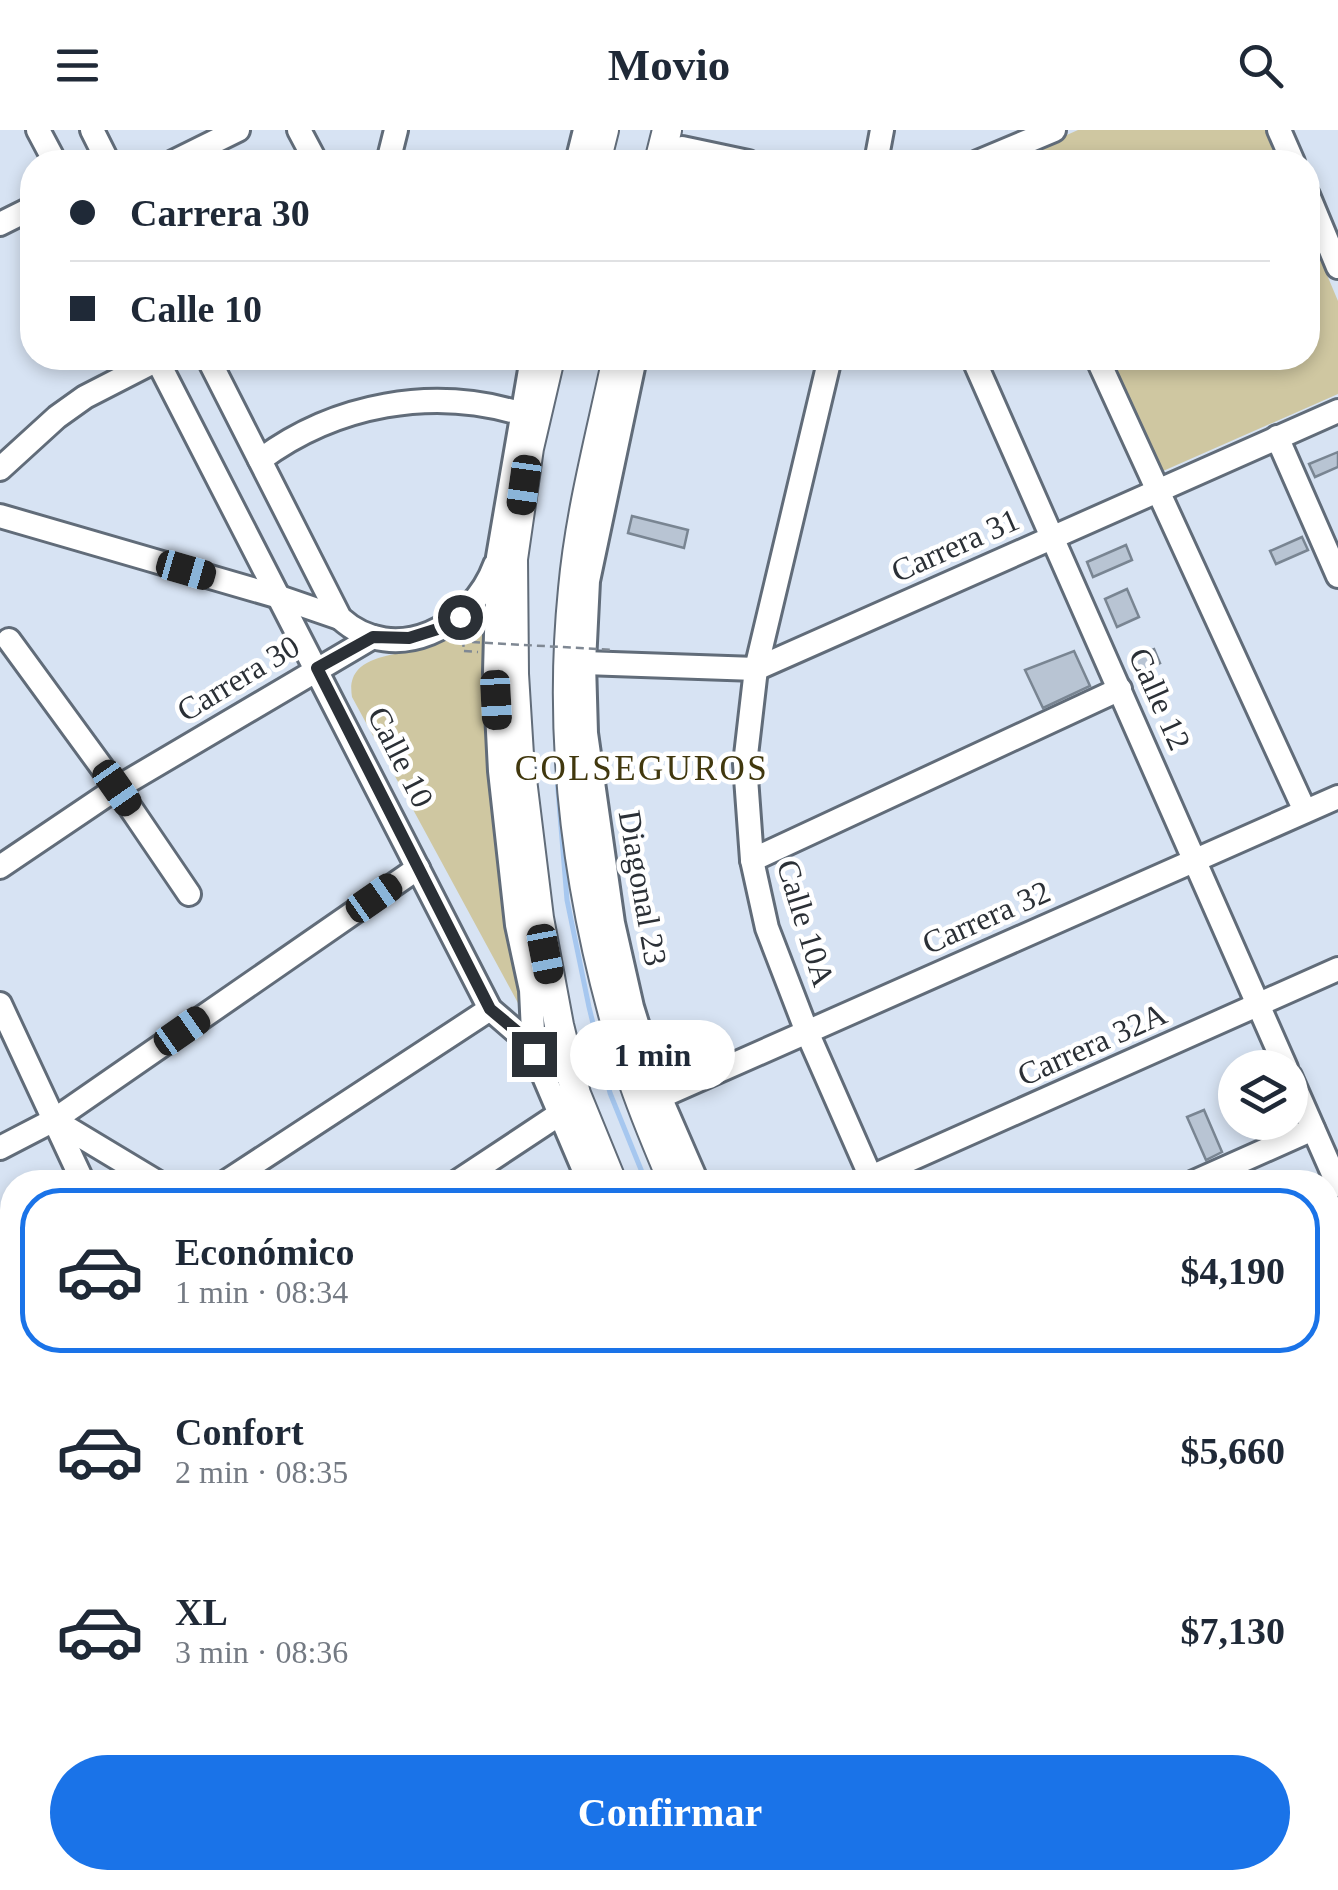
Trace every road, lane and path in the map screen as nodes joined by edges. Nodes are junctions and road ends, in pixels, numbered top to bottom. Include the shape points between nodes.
1 (238, 130) edge
2 (1054, 130) edge
3 (197, 150) edge
4 (1018, 150) edge
5 (1320, 224) edge
6 (1338, 266) edge
7 (136, 370) edge
8 (164, 370) edge
9 (214, 370) edge
10 (530, 370) edge
11 (547, 370) edge
12 (614, 370) edge
13 (632, 370) edge
14 (827, 370) edge
15 (978, 370) edge
16 (1103, 370) edge
17 (1338, 411) edge
18 (522, 414) junction
19 (1278, 437) junction
20 (260, 460) junction
21 (0, 470) edge
22 (1158, 491) junction
23 (0, 516) edge
24 (1052, 538) junction
25 (498, 557) junction
26 (1338, 576) edge
27 (276, 596) junction
28 (340, 618) junction
29 (373, 637) junction
30 (8, 640) dead end
31 (614, 650) dead end
32 (462, 651) dead end
33 (584, 664) junction
34 (317, 668) junction
35 (756, 669) junction
36 (1120, 690) junction
37 (509, 756) junction
38 (117, 788) junction
39 (1338, 797) edge
40 (1306, 812) junction
41 (752, 860) junction
42 (1195, 860) junction
43 (0, 866) edge
44 (418, 868) junction
45 (189, 894) dead end
46 (1338, 970) edge
47 (0, 1004) edge
48 (1259, 1006) junction
49 (490, 1009) junction
50 (808, 1032) junction
51 (1278, 1050) edge
52 (534, 1054) junction
53 (660, 1097) junction
54 (560, 1113) junction
55 (1308, 1117) edge
56 (54, 1120) junction
57 (1313, 1129) junction
58 (0, 1148) edge
59 (77, 1170) edge
60 (137, 1170) edge
61 (244, 1170) edge
62 (475, 1170) edge
63 (584, 1170) edge
64 (607, 1170) edge
65 (668, 1170) edge
66 (692, 1170) edge
67 (868, 1170) edge
68 (894, 1170) edge
69 (1221, 1170) edge
70 (1331, 1170) edge

1 - 3 street
2 - 4 street
5 - 6 street
7 - 21 street via 57,417
8 - 27 street, Calle 10
9 - 20 street
10 - 18 street
11 - 37 main road via 513,559
12 - 65 main road via 573,586 572,779 607,992
13 - 33 street, Diagonal 23 via 588,581
14 - 35 street, Calle 10A
15 - 24 street, Calle 12
16 - 22 street
17 - 19 street, Carrera 31
18 - 20 street via 469,402 386,404 306,431
18 - 25 street
19 - 22 street, Carrera 31
19 - 26 street
20 - 28 street
22 - 24 street, Carrera 31
22 - 40 street
23 - 27 street
24 - 35 street, Carrera 31
24 - 36 street, Calle 12
25 - 29 street, Carrera 30 via 474,604 444,627 409,638
25 - 37 street via 495,672
27 - 28 street
27 - 34 street, Calle 10
28 - 29 street
29 - 34 street, Carrera 30
30 - 38 street
31 - 32 path, bridge via 472,642 473,629 465,629
33 - 35 street, Carrera 31
33 - 53 street, Diagonal 23 via 586,733 613,923
34 - 38 street, Carrera 30
34 - 44 street, Calle 10
35 - 41 street, Calle 10A via 745,764
36 - 41 street
36 - 42 street, Calle 12
37 - 52 street via 517,926 532,990
37 - 64 main road via 558,1025 576,1094
38 - 43 street, Carrera 30
38 - 45 street
39 - 40 street, Carrera 32
40 - 42 street, Carrera 32
41 - 50 street, Calle 10A via 768,928
42 - 48 street, Calle 12
42 - 50 street, Carrera 32
44 - 49 street, Calle 10
44 - 56 street
46 - 48 street, Carrera 32A
47 - 56 street
48 - 51 street, Calle 12
48 - 68 street, Carrera 32A
49 - 52 street, Calle 10
49 - 61 street
50 - 53 street, Carrera 32
50 - 67 street, Calle 10A
52 - 54 street, Calle 10
53 - 66 street, Diagonal 23
54 - 62 street
54 - 63 street, Calle 10
55 - 57 street
56 - 58 street
56 - 59 street
56 - 60 street
57 - 69 street
57 - 70 street

